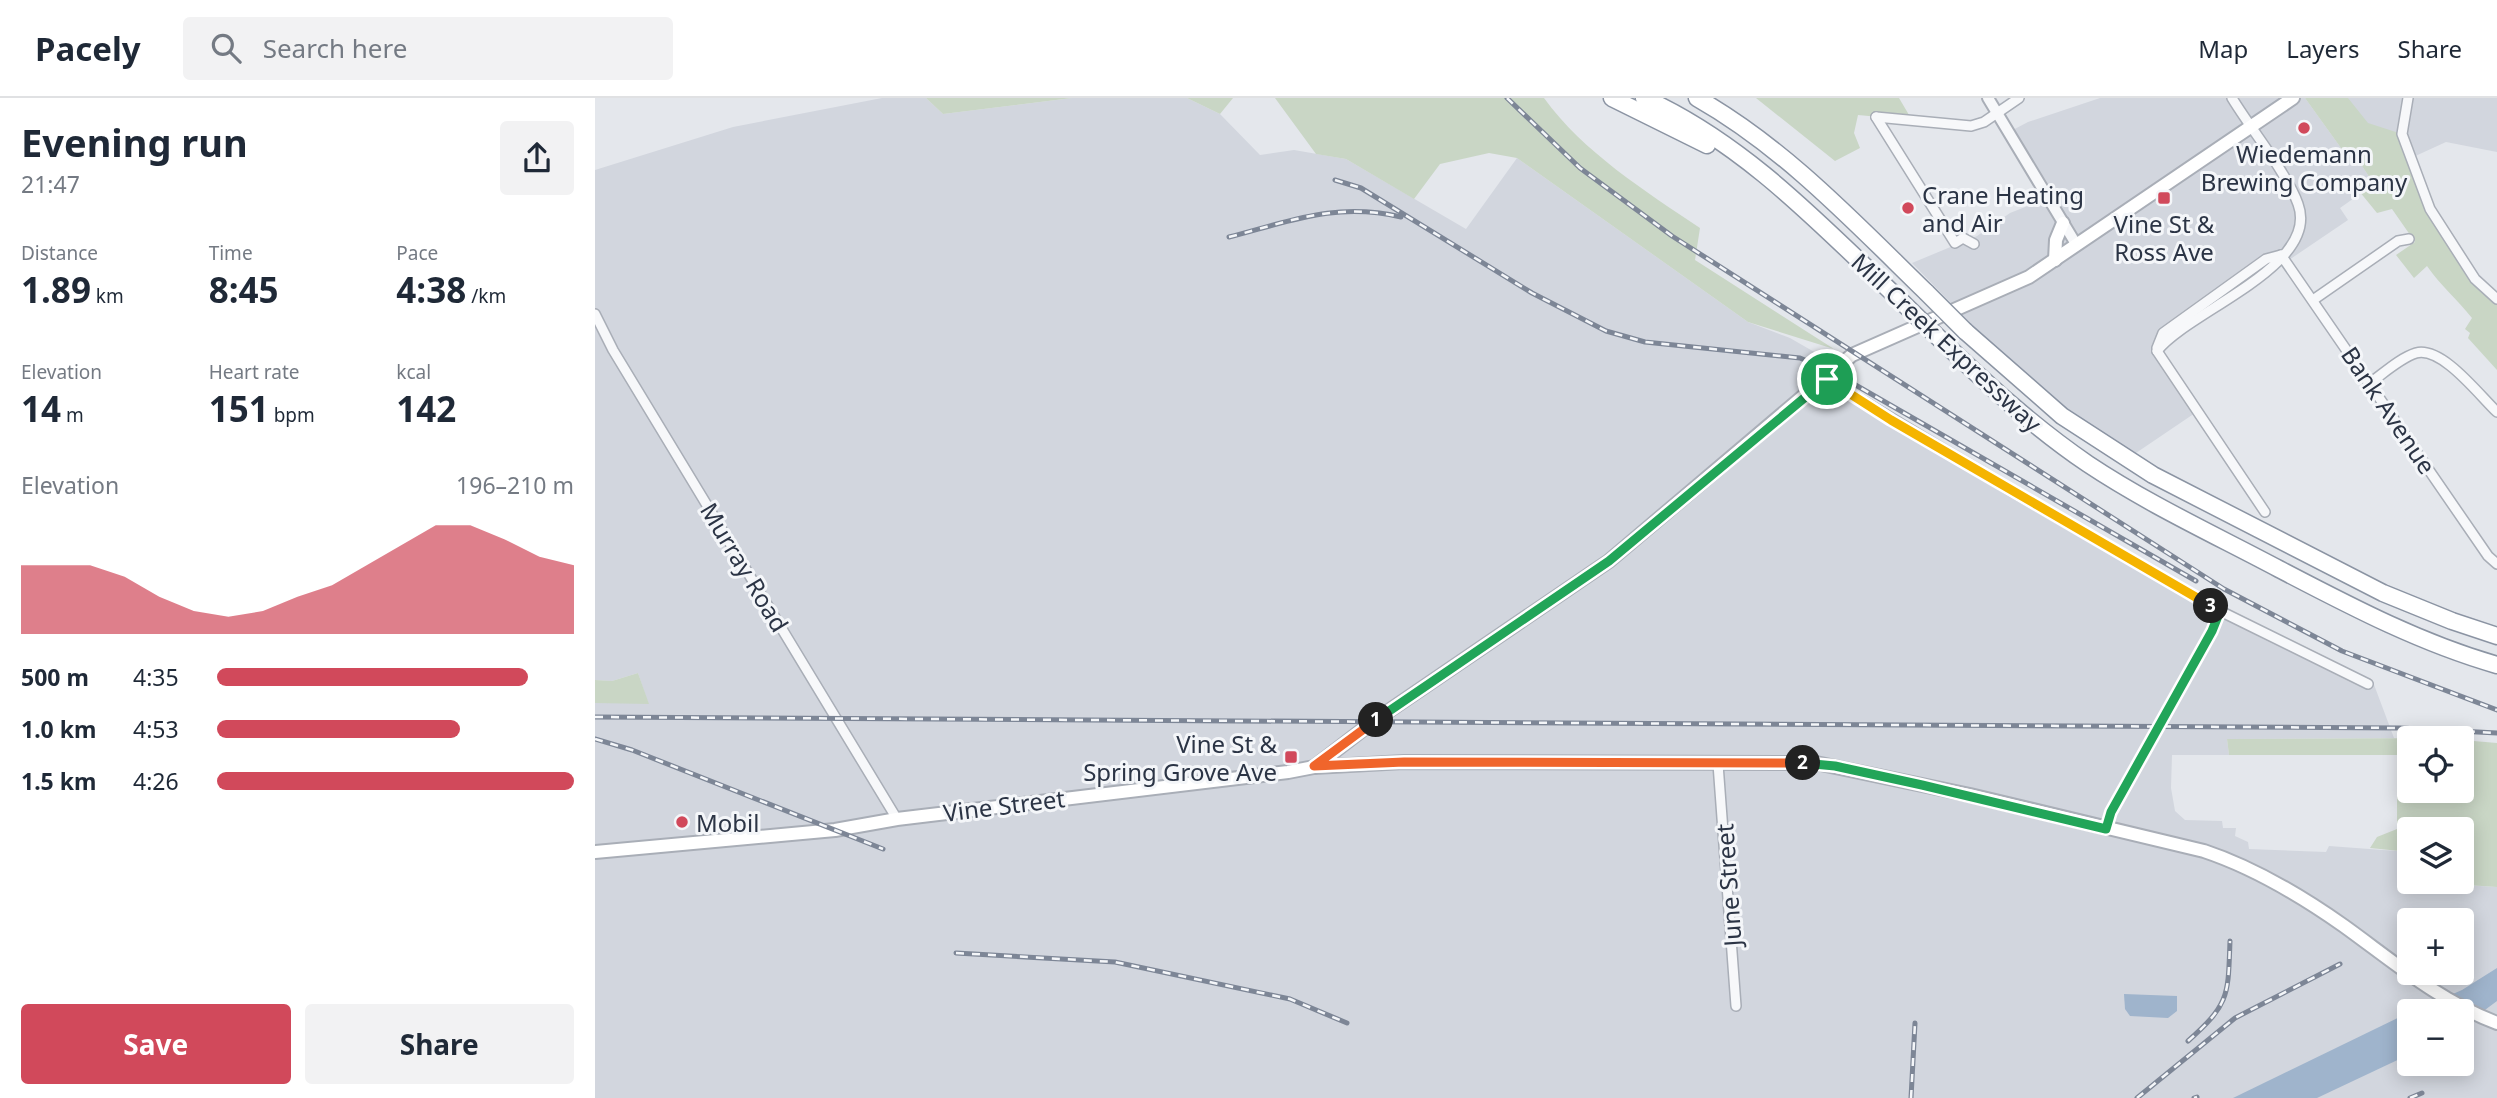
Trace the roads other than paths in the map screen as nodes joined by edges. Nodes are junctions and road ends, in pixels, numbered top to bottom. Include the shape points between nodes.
1 (1612, 98) edge
2 (1644, 98) edge
3 (1697, 98) edge
4 (1988, 98) edge
5 (2019, 98) edge
6 (2232, 98) edge
7 (2293, 98) edge
8 (2408, 98) edge
9 (1996, 112) junction
10 (2250, 127) junction
11 (1797, 203) junction
12 (2063, 223) junction
13 (2409, 239) dead end
14 (1974, 244) dead end
15 (2076, 244) junction
16 (2281, 255) junction
17 (2055, 260) junction
18 (2497, 299) edge
19 (2312, 300) junction
20 (595, 314) edge
21 (1827, 379) junction
22 (2371, 383) junction
23 (2497, 412) edge
24 (2265, 512) dead end
25 (2497, 564) edge
26 (2220, 611) junction
27 (2497, 636) edge
28 (2497, 665) edge
29 (2368, 684) dead end
30 (1719, 764) junction
31 (1314, 766) junction
32 (897, 819) junction
33 (2106, 829) junction
34 (595, 852) edge
35 (1737, 1006) dead end
36 (2495, 1022) edge

1 - 11 highway via 1716,149
2 - 11 highway, Mill Creek Expressway via 1733,150
3 - 27 highway, Mill Creek Expressway, bridge via 1803,173 1965,331 2062,416 2153,475 2383,593
4 - 9 street
5 - 9 street
6 - 10 street
7 - 10 main road, Vine Street
8 - 18 street via 2402,134 2430,209 2475,279
9 - 12 street
9 - 14 street via 1977,124 1957,126 1876,117 1955,243 1963,238
10 - 15 main road, Vine Street
10 - 16 street via 2300,209 2296,237
11 - 28 highway, Mill Creek Expressway, bridge via 1988,385 2089,465 2381,621
12 - 15 street
12 - 17 main road
13 - 19 street
15 - 17 main road, Vine Street
16 - 19 street, Bank Avenue
16 - 24 street via 2266,259 2163,333 2157,351
17 - 21 main road, Vine Street via 2013,285 1852,355
19 - 22 street, Bank Avenue
20 - 32 street, Murray Road
21 - 26 street
21 - 31 main road, Vine Street via 1609,561
22 - 23 street via 2409,356 2427,352 2443,359
22 - 25 street, Bank Avenue
26 - 29 street
26 - 33 street
30 - 31 main road via 1404,762
30 - 33 main road via 1835,766
30 - 35 street, June Street
31 - 32 main road, Vine Street
32 - 34 main road, Vine Street via 835,830
33 - 36 main road via 2204,851 2267,876 2426,987

